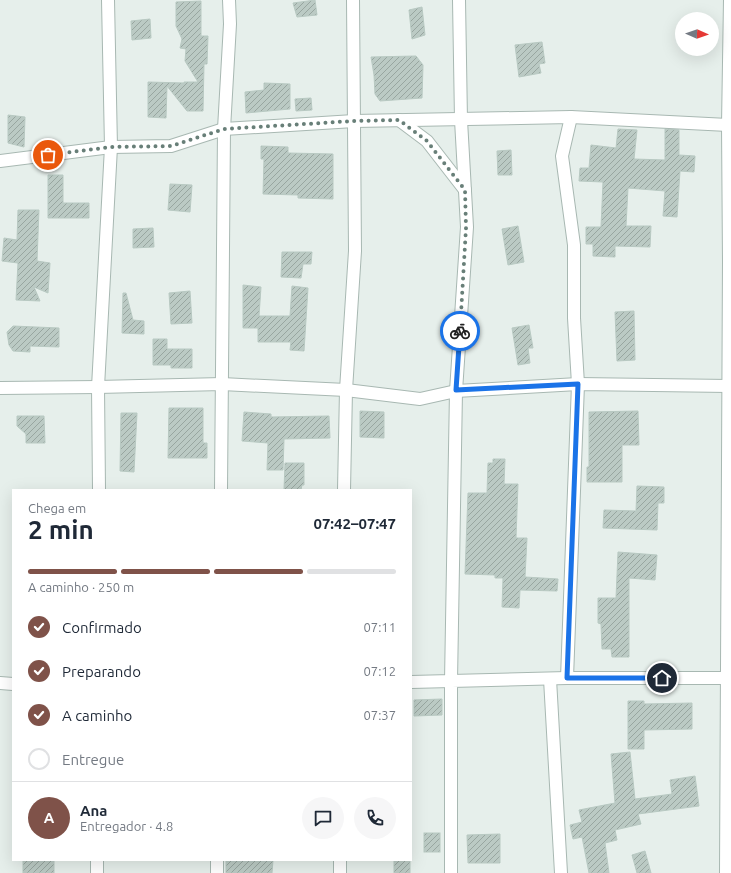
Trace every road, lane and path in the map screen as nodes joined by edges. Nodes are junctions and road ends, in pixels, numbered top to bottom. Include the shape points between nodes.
1 (108, 0) edge
2 (229, 0) edge
3 (353, 0) edge
4 (459, 0) edge
5 (730, 0) edge
6 (730, 20) edge
7 (571, 118) junction
8 (399, 120) junction
9 (461, 120) junction
10 (354, 121) junction
11 (728, 124) junction
12 (224, 129) junction
13 (111, 147) junction
14 (0, 161) edge
15 (465, 190) junction
16 (730, 261) edge
17 (222, 384) junction
18 (578, 384) junction
19 (729, 386) junction
20 (0, 388) edge
21 (98, 388) junction
22 (346, 390) junction
23 (456, 390) junction
24 (99, 489) edge
25 (221, 489) edge
26 (344, 489) edge
27 (550, 678) junction
28 (567, 678) junction
29 (726, 678) junction
30 (451, 681) junction
31 (412, 682) edge
32 (0, 683) edge
33 (12, 684) edge
34 (97, 861) edge
35 (217, 861) edge
36 (340, 861) edge
37 (97, 873) edge
38 (217, 873) edge
39 (340, 873) edge
40 (451, 873) edge
41 (561, 873) edge
42 (726, 873) edge

1 - 13 street
2 - 12 street
3 - 10 street
4 - 9 street
5 - 6 street
6 - 11 street
7 - 9 street
7 - 11 street
7 - 18 street via 562,156 574,245 574,318
8 - 9 street
8 - 10 street
8 - 15 street via 427,141
9 - 15 street
10 - 12 street
10 - 22 street via 355,251
11 - 16 street
12 - 13 street via 171,146
12 - 17 street
13 - 14 street
13 - 21 street
15 - 23 street via 466,228
16 - 19 street
17 - 21 street
17 - 22 street
17 - 25 street
18 - 19 street
18 - 23 street
18 - 28 street
19 - 29 street
20 - 21 street
21 - 24 street
22 - 23 street via 420,399
22 - 26 street
23 - 30 street
27 - 28 street
27 - 30 street
27 - 41 street
28 - 29 street
29 - 42 street
30 - 31 street
30 - 40 street
32 - 33 street
34 - 37 street
35 - 38 street
36 - 39 street

